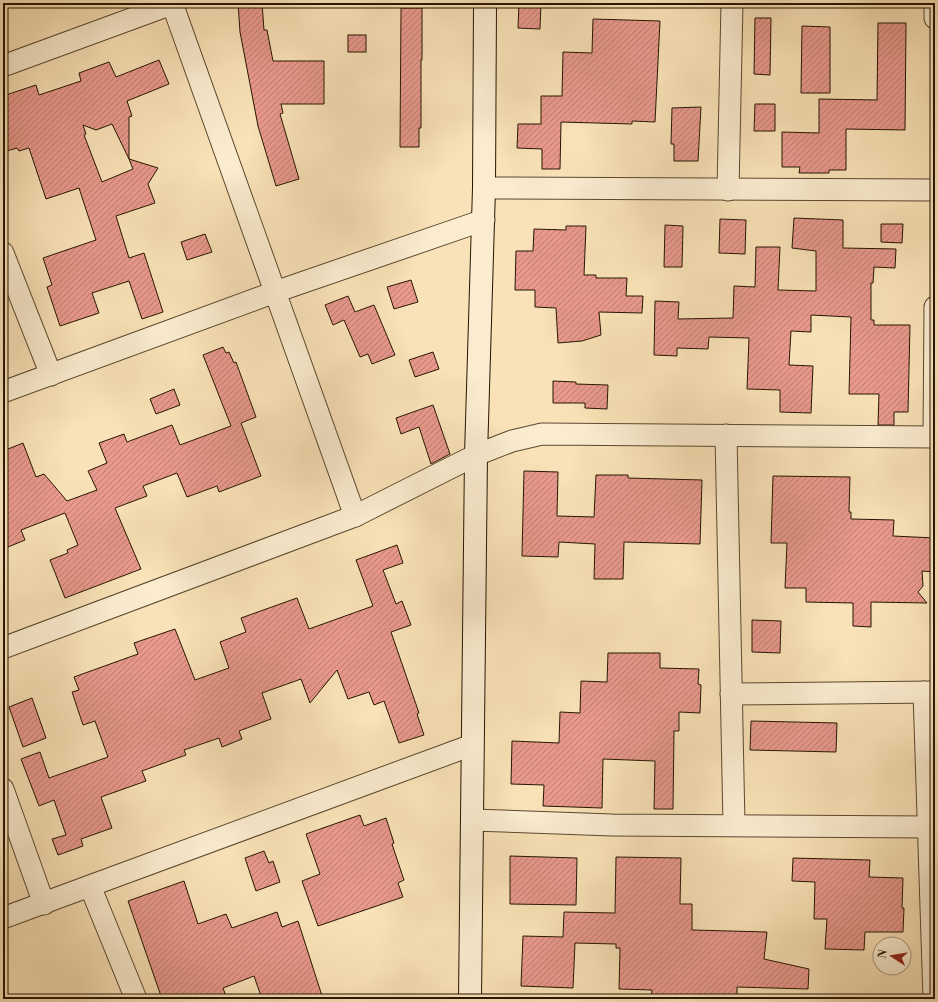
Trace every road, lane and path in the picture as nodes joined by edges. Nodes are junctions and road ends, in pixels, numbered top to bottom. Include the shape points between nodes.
1 (486, 3) edge
2 (732, 3) edge
3 (935, 3) edge
4 (172, 4) edge
5 (935, 18) edge
6 (3, 66) edge
7 (484, 188) junction
8 (728, 190) junction
9 (935, 190) edge
10 (484, 220) junction
11 (3, 253) edge
12 (275, 292) junction
13 (935, 307) edge
14 (50, 374) junction
15 (3, 392) edge
16 (726, 435) junction
17 (935, 437) edge
18 (476, 455) junction
19 (355, 516) junction
20 (4, 644) edge
21 (930, 692) edge
22 (731, 694) junction
23 (472, 745) junction
24 (3, 789) edge
25 (472, 820) junction
26 (734, 826) junction
27 (929, 827) junction
28 (90, 886) junction
29 (44, 904) junction
30 (3, 918) edge
31 (136, 999) edge
32 (470, 999) edge
33 (934, 999) edge

1 - 7 street
2 - 8 street
3 - 5 street
4 - 6 street
4 - 12 street
7 - 8 street
7 - 10 street
8 - 9 street
10 - 12 street
10 - 18 street
11 - 14 street
12 - 14 street
12 - 19 street
13 - 17 street
14 - 15 street
16 - 17 street
16 - 18 street via 542,434 512,441
16 - 22 street
18 - 19 street
18 - 23 street
19 - 20 street
21 - 22 street
21 - 27 street
22 - 26 street
23 - 25 street
23 - 28 street
24 - 29 street
25 - 26 street
25 - 32 street
26 - 27 street
27 - 33 street
28 - 29 street
28 - 31 street
29 - 30 street

